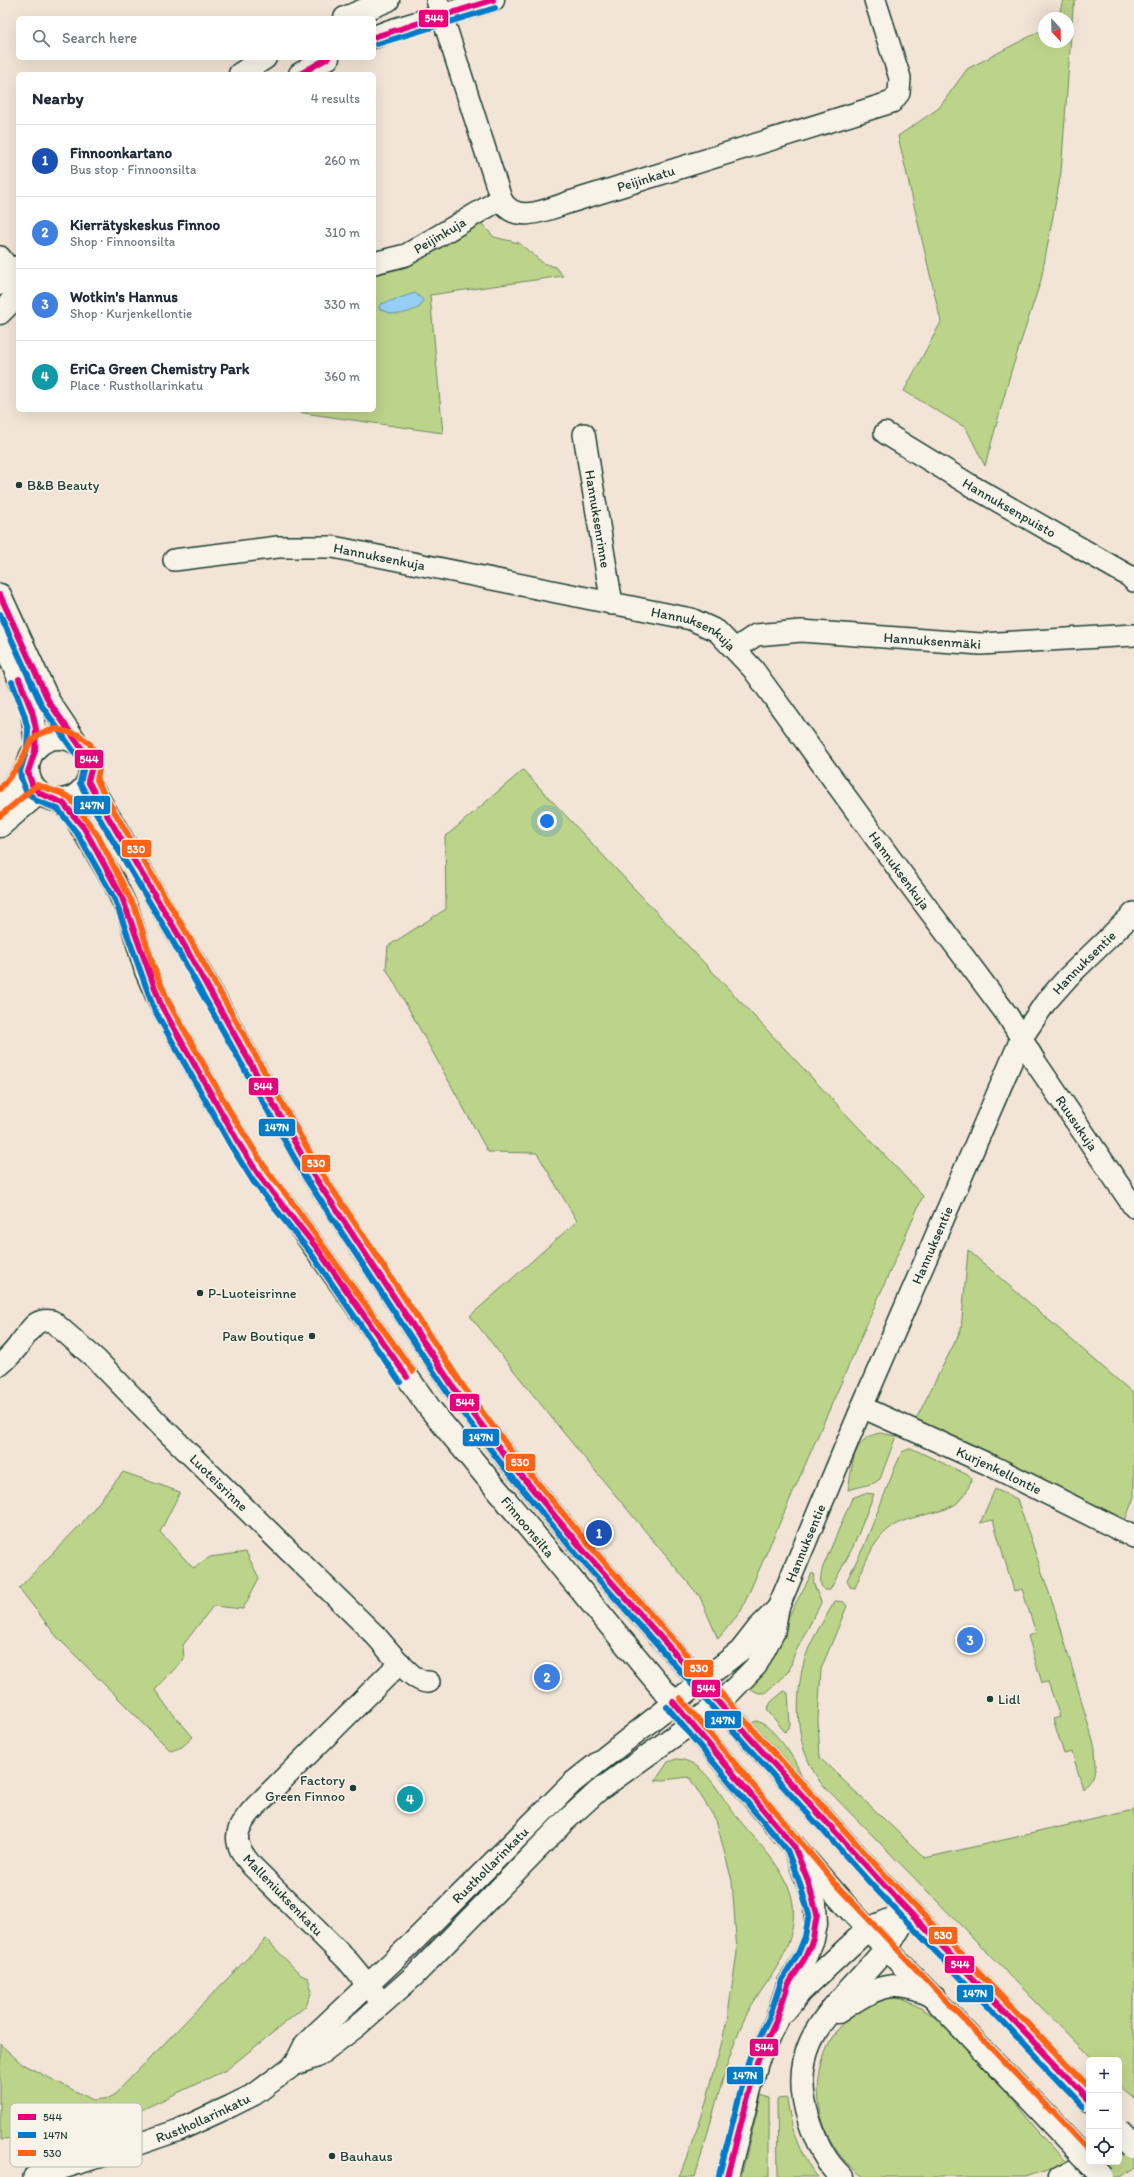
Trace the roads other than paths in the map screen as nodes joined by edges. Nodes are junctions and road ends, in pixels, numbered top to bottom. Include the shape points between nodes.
1 (388, 0) edge
2 (493, 0) edge
3 (875, 0) edge
4 (439, 8) edge
5 (350, 16) edge
6 (376, 37) edge
7 (262, 60) edge
8 (324, 60) edge
9 (243, 72) edge
10 (304, 72) edge
11 (501, 199) junction
12 (376, 262) edge
13 (9, 281) edge
14 (0, 313) edge
15 (886, 433) dead end
16 (584, 434) dead end
17 (174, 560) dead end
18 (1134, 581) edge
19 (0, 595) edge
20 (612, 604) junction
21 (0, 634) edge
22 (1134, 635) edge
23 (735, 649) junction
24 (76, 742) junction
25 (36, 747) junction
26 (27, 768) junction
27 (88, 781) junction
28 (39, 793) junction
29 (60, 800) junction
30 (0, 802) edge
31 (0, 826) edge
32 (1134, 913) edge
33 (1021, 1039) junction
34 (1134, 1207) edge
35 (5, 1361) edge
36 (862, 1407) junction
37 (1134, 1537) edge
38 (778, 1608) junction
39 (400, 1663) junction
40 (429, 1682) dead end
41 (702, 1682) junction
42 (674, 1702) junction
43 (720, 1703) junction
44 (691, 1723) junction
45 (794, 1846) junction
46 (909, 1912) junction
47 (868, 1929) junction
48 (886, 1948) junction
49 (368, 1984) junction
50 (935, 1998) junction
51 (383, 2004) junction
52 (776, 2021) junction
53 (819, 2025) junction
54 (295, 2064) junction
55 (1086, 2097) edge
56 (1122, 2134) edge
57 (1134, 2137) edge
58 (142, 2143) edge
59 (1122, 2143) edge
60 (1134, 2147) edge
61 (1082, 2154) edge
62 (66, 2167) edge
63 (34, 2177) edge
64 (727, 2177) edge
65 (842, 2177) edge
66 (1060, 2177) edge
67 (1103, 2177) edge

1 - 5 main road
2 - 4 main road
3 - 11 street, Peijinkatu via 900,78 899,93 892,102 529,214 509,211
4 - 6 main road
4 - 11 street, Peijinkatu
7 - 9 main road
8 - 10 main road
11 - 12 street, Peijinkuja via 406,255
13 - 14 main road
15 - 18 street, Hannuksenpuisto via 970,485 1130,576
16 - 20 street, Hannuksenrinne
17 - 20 street, Hannuksenkuja via 278,547 332,547
19 - 24 main road via 49,702
20 - 23 street, Hannuksenkuja via 691,619 717,631
21 - 25 main road via 32,709
22 - 23 street, Hannuksenmäki via 981,644 801,631 756,635
23 - 33 street, Hannuksenkuja via 1008,1016
24 - 25 main road via 55,737 45,740
24 - 27 main road via 84,749 89,759 91,770
25 - 26 main road
26 - 28 main road via 30,782
26 - 30 main road
27 - 29 main road via 82,791 72,798
27 - 41 main road, Finnoonsilta via 193,961 312,1174 456,1392 583,1550
28 - 29 main road via 49,799
28 - 31 main road
29 - 42 main road, Finnoonsilta via 74,815 114,882 128,911 146,970 161,1005 225,1120 261,1177 285,1206 431,1410
32 - 33 street, Hannuksentie via 1044,1003
33 - 34 street, Ruusukuja
33 - 36 street, Hannuksentie
35 - 39 street, Luoteisrinne via 30,1328 41,1320 52,1321 68,1333 376,1636
36 - 37 street, Kurjenkellontie via 992,1466
36 - 38 street, Hannuksentie
38 - 41 street, Hannuksentie via 740,1651
38 - 43 street, Hannuksentie via 774,1632 756,1666
39 - 40 street, Luoteisrinne via 413,1676
39 - 49 street, Malleniuksenkatu via 254,1807 237,1831 237,1843 253,1867
41 - 42 street, Rusthollarinkatu
41 - 43 main road, Finnoonsilta
42 - 44 main road, Finnoonsilta
42 - 49 street, Rusthollarinkatu via 572,1783
43 - 44 street, Hannuksentie
43 - 46 main road, Finnoonsilta
44 - 45 main road, Finnoonsilta
44 - 51 street, Rusthollarinkatu via 592,1796
45 - 47 main road, Finnoonsilta
45 - 52 main road via 815,1902 816,1924 813,1939 805,1958 788,1985
46 - 47 main road
46 - 48 main road
46 - 55 main road, Finnoonsilta
47 - 48 main road, Finnoonsilta
47 - 52 main road via 801,1991
48 - 50 main road, Finnoonsilta
48 - 53 main road
49 - 51 street, Malleniuksenkatu
49 - 54 street, Rusthollarinkatu via 305,2044
50 - 53 main road via 917,1988 896,1985 883,1987 862,1997
50 - 61 main road, Finnoonsilta via 1045,2118
51 - 54 street, Rusthollarinkatu via 316,2057
52 - 64 main road via 757,2062
53 - 65 main road via 804,2060 802,2080 806,2112 816,2142 829,2165
54 - 58 street, Rusthollarinkatu via 255,2094 179,2130
56 - 60 main road, bridge
57 - 59 main road
61 - 66 main road
61 - 67 main road, Finnoonsilta, bridge
62 - 63 street, Rusthollarinkatu

